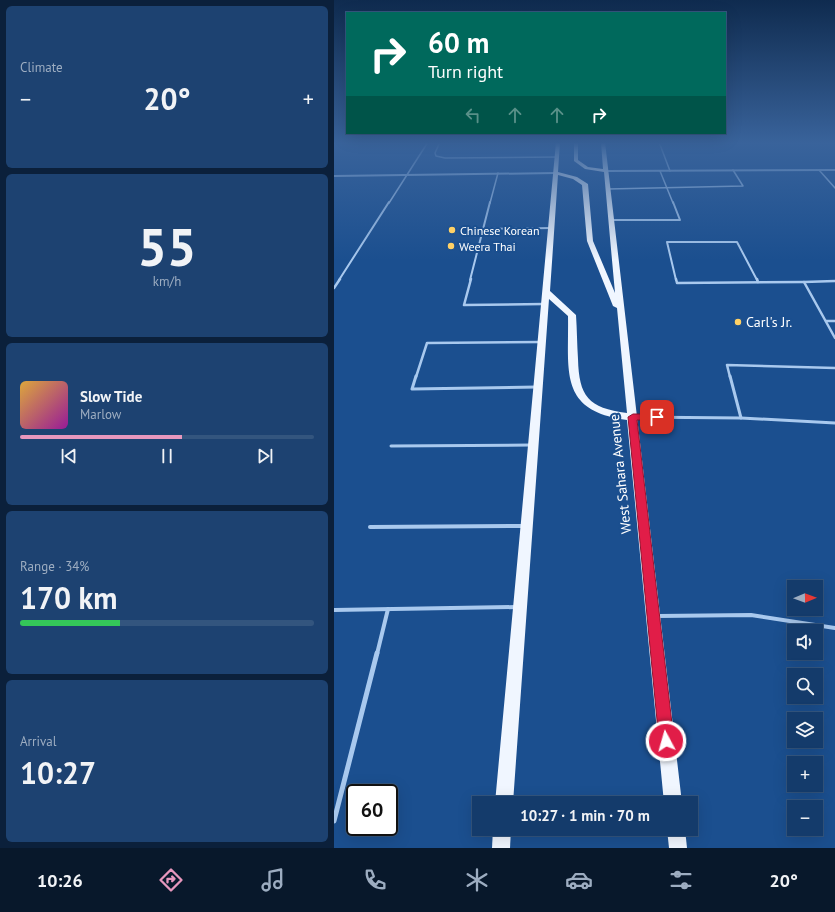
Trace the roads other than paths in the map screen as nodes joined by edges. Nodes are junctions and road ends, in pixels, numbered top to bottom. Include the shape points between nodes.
1 (402, 182) edge
2 (496, 182) edge
3 (554, 182) edge
4 (581, 182) edge
5 (608, 182) edge
6 (665, 182) edge
7 (740, 182) edge
8 (668, 187) junction
9 (608, 189) junction
10 (612, 220) junction
11 (551, 228) junction
12 (483, 229) junction
13 (758, 282) junction
14 (804, 282) junction
15 (835, 282) edge
16 (334, 288) edge
17 (546, 291) junction
18 (545, 304) junction
19 (622, 316) junction
20 (826, 321) junction
21 (835, 321) edge
22 (835, 338) edge
23 (541, 342) junction
24 (835, 368) edge
25 (537, 387) junction
26 (633, 417) junction
27 (741, 418) junction
28 (835, 423) edge
29 (533, 445) junction
30 (391, 446) dead end
31 (526, 526) junction
32 (370, 527) dead end
33 (520, 607) junction
34 (388, 609) junction
35 (334, 610) edge
36 (654, 616) junction
37 (835, 628) edge
38 (505, 796) edge
39 (672, 796) edge
40 (334, 821) edge
41 (502, 836) edge
42 (677, 836) edge
43 (501, 848) edge
44 (678, 848) edge

1 - 16 lane
2 - 12 lane
3 - 11 main road
4 - 19 main road via 585,184 590,241
5 - 9 main road, West Sahara Avenue
6 - 8 lane
7 - 8 lane via 743,186
8 - 9 lane
8 - 10 lane via 680,220
9 - 10 main road, West Sahara Avenue
10 - 19 main road, West Sahara Avenue
11 - 12 lane
11 - 17 main road
12 - 18 lane via 464,305
13 - 13 lane via 677,283 667,242 737,242
13 - 14 lane
14 - 15 lane
14 - 20 lane
17 - 18 main road
17 - 26 main road via 572,315 575,388 582,399 595,409 613,415
18 - 23 main road
19 - 26 main road, West Sahara Avenue
20 - 21 lane
20 - 22 lane
23 - 25 main road
23 - 25 lane via 427,343 412,389
24 - 27 lane via 727,365
25 - 29 main road
26 - 27 lane
26 - 36 main road, West Sahara Avenue
27 - 28 lane
29 - 30 lane
29 - 31 main road
31 - 32 lane
31 - 33 main road
33 - 34 lane
33 - 38 main road
34 - 35 lane
34 - 40 lane
36 - 37 lane via 751,615
36 - 39 main road, West Sahara Avenue
41 - 43 main road
42 - 44 main road

